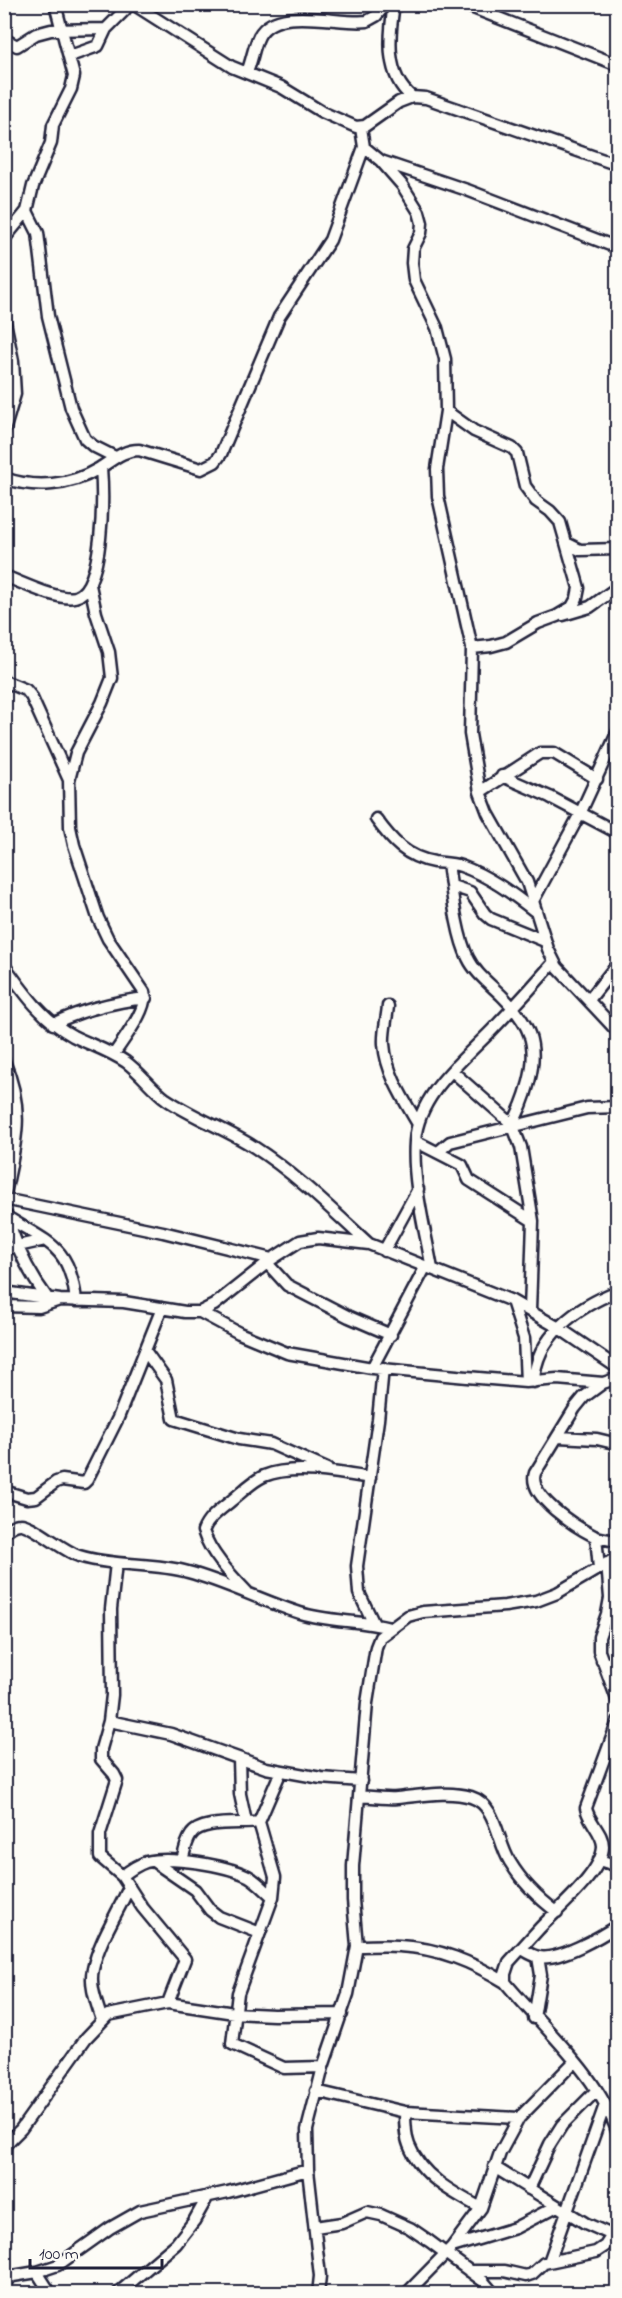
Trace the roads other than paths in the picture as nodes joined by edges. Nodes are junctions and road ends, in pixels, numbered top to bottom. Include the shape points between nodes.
1 (55, 4) edge
2 (126, 4) edge
3 (133, 4) edge
4 (386, 4) edge
5 (394, 4) edge
6 (463, 4) edge
7 (63, 29) junction
8 (106, 29) junction
9 (4, 39) edge
10 (70, 56) junction
11 (618, 65) edge
12 (247, 72) junction
13 (412, 97) junction
14 (361, 128) junction
15 (364, 147) junction
16 (381, 161) junction
17 (618, 165) edge
18 (27, 211) junction
19 (4, 239) edge
20 (618, 248) edge
21 (4, 317) edge
22 (446, 411) junction
23 (5, 428) edge
24 (115, 457) junction
25 (101, 467) junction
26 (4, 478) edge
27 (566, 543) junction
28 (618, 549) edge
29 (4, 576) edge
30 (90, 585) junction
31 (618, 586) edge
32 (557, 616) junction
33 (472, 648) junction
34 (4, 681) edge
35 (618, 731) edge
36 (502, 776) junction
37 (597, 779) junction
38 (69, 780) junction
39 (480, 792) junction
40 (580, 814) junction
41 (376, 819) dead end
42 (618, 833) edge
43 (448, 864) junction
44 (452, 886) junction
45 (535, 907) junction
46 (545, 941) junction
47 (554, 962) junction
48 (618, 963) edge
49 (4, 965) edge
50 (146, 998) junction
51 (589, 1000) junction
52 (388, 1006) dead end
53 (513, 1007) junction
54 (53, 1024) junction
55 (618, 1032) edge
56 (114, 1054) junction
57 (4, 1061) edge
58 (452, 1071) junction
59 (618, 1107) edge
60 (418, 1124) junction
61 (513, 1126) junction
62 (415, 1141) junction
63 (438, 1152) junction
64 (418, 1189) junction
65 (5, 1192) edge
66 (6, 1216) edge
67 (533, 1221) junction
68 (45, 1240) junction
69 (369, 1244) junction
70 (19, 1246) junction
71 (4, 1249) edge
72 (384, 1251) junction
73 (269, 1261) junction
74 (429, 1268) junction
75 (618, 1291) edge
76 (4, 1292) edge
77 (48, 1299) junction
78 (60, 1300) junction
79 (76, 1301) junction
80 (512, 1301) junction
81 (4, 1306) edge
82 (162, 1308) junction
83 (530, 1311) junction
84 (200, 1312) junction
85 (559, 1328) junction
86 (391, 1335) junction
87 (146, 1353) junction
88 (377, 1368) junction
89 (618, 1368) edge
90 (618, 1378) edge
91 (530, 1382) junction
92 (603, 1383) junction
93 (558, 1437) junction
94 (618, 1444) edge
95 (334, 1472) junction
96 (370, 1478) junction
97 (4, 1491) edge
98 (4, 1533) edge
99 (596, 1537) junction
100 (618, 1541) edge
101 (618, 1557) edge
102 (116, 1563) junction
103 (603, 1565) junction
104 (249, 1594) junction
105 (374, 1624) junction
106 (390, 1628) junction
107 (602, 1661) junction
108 (618, 1666) edge
109 (618, 1702) edge
110 (109, 1721) junction
111 (618, 1721) edge
112 (239, 1759) junction
113 (281, 1771) junction
114 (361, 1781) junction
115 (360, 1796) junction
116 (246, 1822) junction
117 (259, 1822) junction
118 (599, 1860) junction
119 (153, 1861) junction
120 (182, 1862) junction
121 (618, 1866) edge
122 (122, 1876) junction
123 (129, 1887) junction
124 (273, 1897) junction
125 (557, 1912) junction
126 (618, 1925) edge
127 (260, 1933) junction
128 (357, 1946) junction
129 (522, 1949) junction
130 (538, 1958) junction
131 (505, 1982) junction
132 (168, 2003) junction
133 (234, 2013) junction
134 (342, 2014) junction
135 (534, 2018) junction
136 (102, 2020) junction
137 (575, 2061) junction
138 (323, 2067) junction
139 (316, 2091) junction
140 (596, 2091) junction
141 (618, 2099) edge
142 (605, 2105) junction
143 (405, 2112) junction
144 (519, 2118) junction
145 (615, 2125) edge
146 (4, 2146) edge
147 (494, 2167) junction
148 (308, 2170) junction
149 (529, 2189) junction
150 (207, 2196) junction
151 (557, 2206) junction
152 (481, 2208) junction
153 (568, 2212) junction
154 (315, 2227) junction
155 (615, 2234) edge
156 (448, 2251) junction
157 (549, 2262) junction
158 (469, 2271) junction
159 (37, 2272) junction
160 (4, 2282) edge
161 (51, 2294) edge
162 (117, 2294) edge
163 (318, 2294) edge
164 (406, 2294) edge
165 (494, 2294) edge

1 - 7 street
2 - 8 street
3 - 12 street via 232,67
4 - 12 street via 368,21 305,18 270,26 260,36
5 - 13 street via 390,46 394,70 402,89
6 - 11 street
7 - 8 street
7 - 9 street via 43,32 17,46
7 - 10 street
8 - 10 street via 95,48
10 - 18 street via 74,81 52,125 51,143
12 - 14 street
13 - 14 street via 387,108
13 - 17 street via 446,104
14 - 15 street
15 - 16 street
15 - 24 street via 330,240 279,317 228,440 215,462 201,469 139,450
16 - 20 street
16 - 22 street via 402,185 422,223 413,249 413,271 444,359
18 - 19 street
18 - 24 street via 38,233 48,316 71,408 85,439
21 - 23 street via 15,387
22 - 27 street via 517,453 525,486 536,501 556,516
22 - 33 street via 437,469 438,496
24 - 25 street
25 - 26 street via 79,478 42,486
25 - 30 street via 102,523
27 - 28 street via 580,550
27 - 32 street via 579,588 578,598
29 - 30 street via 74,598
30 - 38 street via 111,659 112,678 76,753
31 - 32 street via 591,607
32 - 33 street via 538,622 506,642
33 - 39 street via 470,734
34 - 38 street via 31,696
35 - 37 street
36 - 37 street via 547,752
36 - 39 street
36 - 40 street
37 - 40 street
38 - 50 street via 70,827 89,895 108,939
39 - 45 street via 527,882
40 - 42 street
40 - 45 street
41 - 43 street via 404,851
43 - 44 street
43 - 45 street via 497,884
44 - 46 street via 470,892 491,919
44 - 53 street via 467,957
45 - 46 street
46 - 47 street
47 - 51 street
47 - 53 street
48 - 51 street
49 - 54 street
50 - 54 street via 92,1008
50 - 56 street
51 - 55 street
52 - 60 street via 384,1044 388,1064
53 - 58 street
53 - 61 street via 531,1036 534,1058 527,1091
54 - 56 street
56 - 69 street via 181,1109 252,1145 276,1162
57 - 65 street via 17,1098 18,1127
58 - 60 street via 430,1099
58 - 61 street
59 - 61 street via 587,1108
60 - 62 street
61 - 63 street via 450,1142
61 - 67 street via 525,1164
62 - 63 street
62 - 64 street
63 - 67 street via 462,1165 469,1180
64 - 72 street
64 - 74 street
65 - 73 street via 4,1199 164,1232
66 - 68 street
66 - 70 street
67 - 83 street
68 - 70 street
68 - 79 street via 69,1265
69 - 72 street
69 - 73 street via 308,1239
70 - 71 street
70 - 77 street
72 - 74 street
73 - 84 street
73 - 86 street via 286,1285
74 - 80 street
74 - 86 street
75 - 85 street via 595,1300
76 - 77 street
77 - 78 street
78 - 79 street
78 - 81 street via 39,1307
79 - 82 street
80 - 83 street
80 - 91 street via 524,1338
82 - 84 street
82 - 87 street
83 - 85 street
84 - 88 street via 274,1349
85 - 89 street
85 - 91 street via 538,1357
86 - 88 street
87 - 95 street via 166,1380 174,1419 271,1444
87 - 97 street via 84,1483 62,1480 36,1497
88 - 91 street
88 - 96 street
90 - 92 street
91 - 92 street via 557,1379
92 - 93 street via 584,1396
93 - 94 street
93 - 99 street via 535,1473 535,1488 555,1510
95 - 96 street
95 - 104 street via 266,1475 206,1523 205,1538
96 - 105 street via 357,1566 359,1593
98 - 102 street via 20,1524 64,1550
99 - 100 street
99 - 103 street
101 - 103 street
102 - 104 street via 158,1565
102 - 110 street
103 - 106 street via 536,1601 423,1612
103 - 107 street via 610,1598 598,1636
104 - 105 street via 302,1614
105 - 106 street
106 - 114 street via 376,1647 366,1703
107 - 108 street
107 - 109 street
110 - 112 street via 171,1734
110 - 122 street via 100,1749 101,1759 114,1774 117,1786 104,1821 100,1857
111 - 118 street via 586,1808 603,1840
112 - 113 street
112 - 116 street
113 - 114 street
113 - 117 street
114 - 115 street
115 - 125 street via 436,1794 480,1802 524,1884
115 - 128 street via 353,1866
116 - 117 street
116 - 120 street via 196,1829
117 - 124 street via 275,1877
118 - 121 street
118 - 125 street via 582,1886
119 - 120 street
119 - 122 street via 135,1866
119 - 127 street via 195,1890 219,1917
120 - 124 street via 247,1875
122 - 123 street
123 - 132 street via 186,1959
123 - 136 street via 92,1970 94,1998
124 - 127 street
125 - 129 street
126 - 130 street via 574,1948
127 - 133 street
128 - 131 street via 400,1946 444,1953 468,1961
128 - 134 street
129 - 130 street
129 - 131 street via 509,1962
130 - 135 street via 541,1975
131 - 135 street
132 - 133 street
132 - 136 street
133 - 134 street
133 - 138 street via 232,2044 236,2048 284,2068
134 - 138 street
135 - 137 street
136 - 146 street
137 - 140 street
137 - 144 street
138 - 139 street
139 - 143 street
139 - 148 street via 307,2130
140 - 142 street
140 - 149 street via 562,2125
141 - 145 street
142 - 145 street
142 - 153 street
143 - 144 street
143 - 152 street via 409,2145 428,2172 444,2187
144 - 147 street
147 - 149 street
147 - 152 street
148 - 150 street
148 - 154 street
149 - 151 street
150 - 159 street via 140,2211 58,2265
150 - 162 street via 176,2244
151 - 153 street
151 - 156 street via 515,2228
152 - 156 street
153 - 155 street
153 - 157 street
154 - 156 street via 374,2213 391,2218
154 - 163 street
155 - 157 street via 596,2252
156 - 158 street
156 - 164 street
157 - 158 street via 526,2276 504,2271
158 - 165 street
159 - 160 street via 13,2276
159 - 161 street

